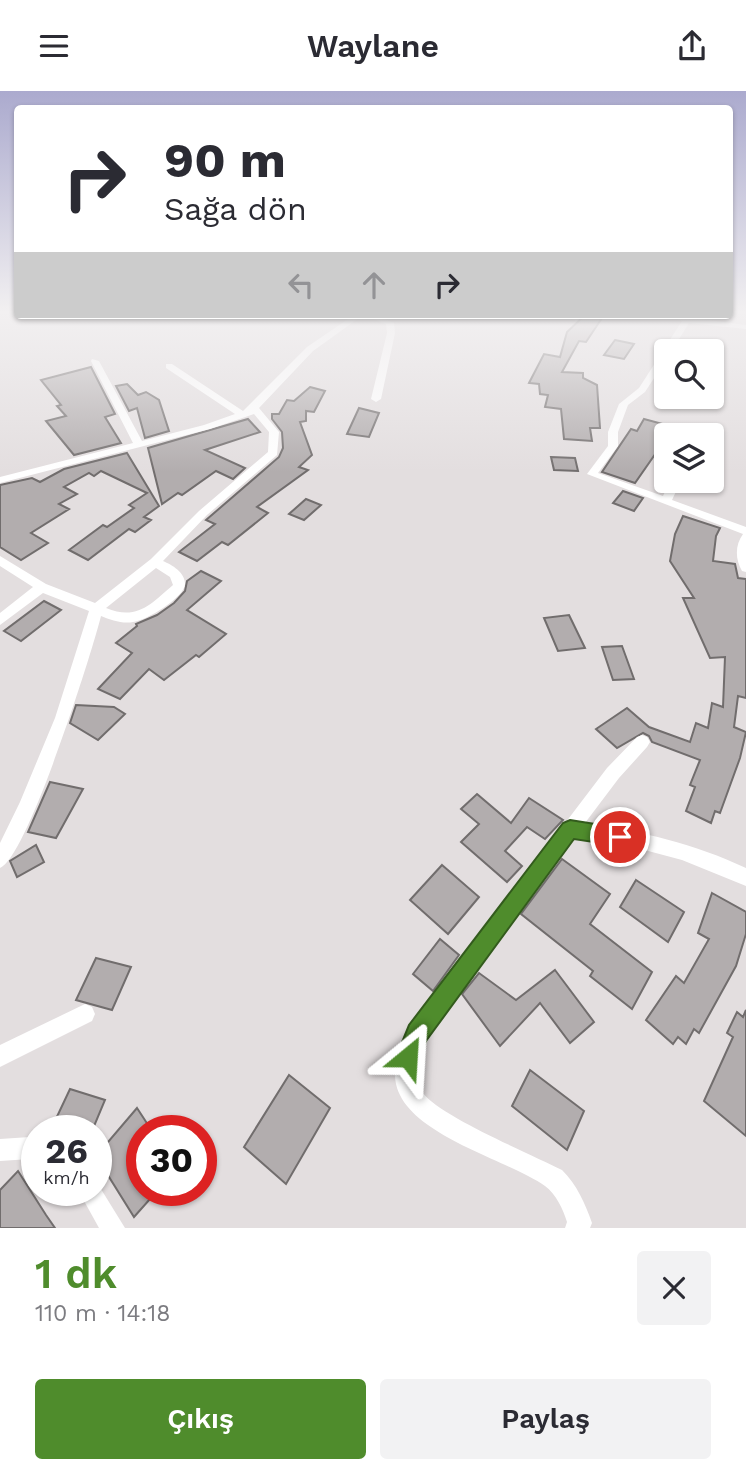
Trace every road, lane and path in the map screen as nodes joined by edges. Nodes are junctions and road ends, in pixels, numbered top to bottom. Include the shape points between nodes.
1 (97, 366) edge
2 (169, 366) dead end
3 (293, 366) edge
4 (383, 366) edge
5 (657, 366) edge
6 (376, 399) dead end
7 (255, 409) junction
8 (243, 415) junction
9 (139, 444) junction
10 (0, 480) edge
11 (670, 493) edge
12 (666, 501) junction
13 (746, 531) edge
14 (746, 537) edge
15 (0, 560) edge
16 (155, 562) junction
17 (746, 568) edge
18 (42, 587) junction
19 (96, 608) junction
20 (0, 620) edge
21 (642, 742) dead end
22 (570, 829) junction
23 (0, 860) edge
24 (746, 877) edge
25 (85, 1014) dead end
26 (0, 1056) edge
27 (21, 1149) edge
28 (0, 1150) edge
29 (100, 1206) edge
30 (113, 1228) edge
31 (577, 1228) edge

1 - 9 street
2 - 8 street
3 - 7 street
4 - 6 street
5 - 12 street via 642,390 624,404 613,432 614,446 592,474
7 - 8 street
7 - 16 street via 274,432 273,453
8 - 9 street
9 - 10 street
11 - 12 street
12 - 13 street
14 - 17 street via 741,554
15 - 18 street
16 - 19 street
16 - 19 street via 175,573 180,582 166,598 134,619 117,619
18 - 19 street
18 - 20 street
19 - 23 street via 55,741
21 - 22 street
22 - 24 street via 671,849 719,863
22 - 31 street via 418,1033 408,1057 406,1079 415,1100 433,1117 554,1178 574,1204 580,1223
25 - 26 street
27 - 28 street
29 - 30 street

